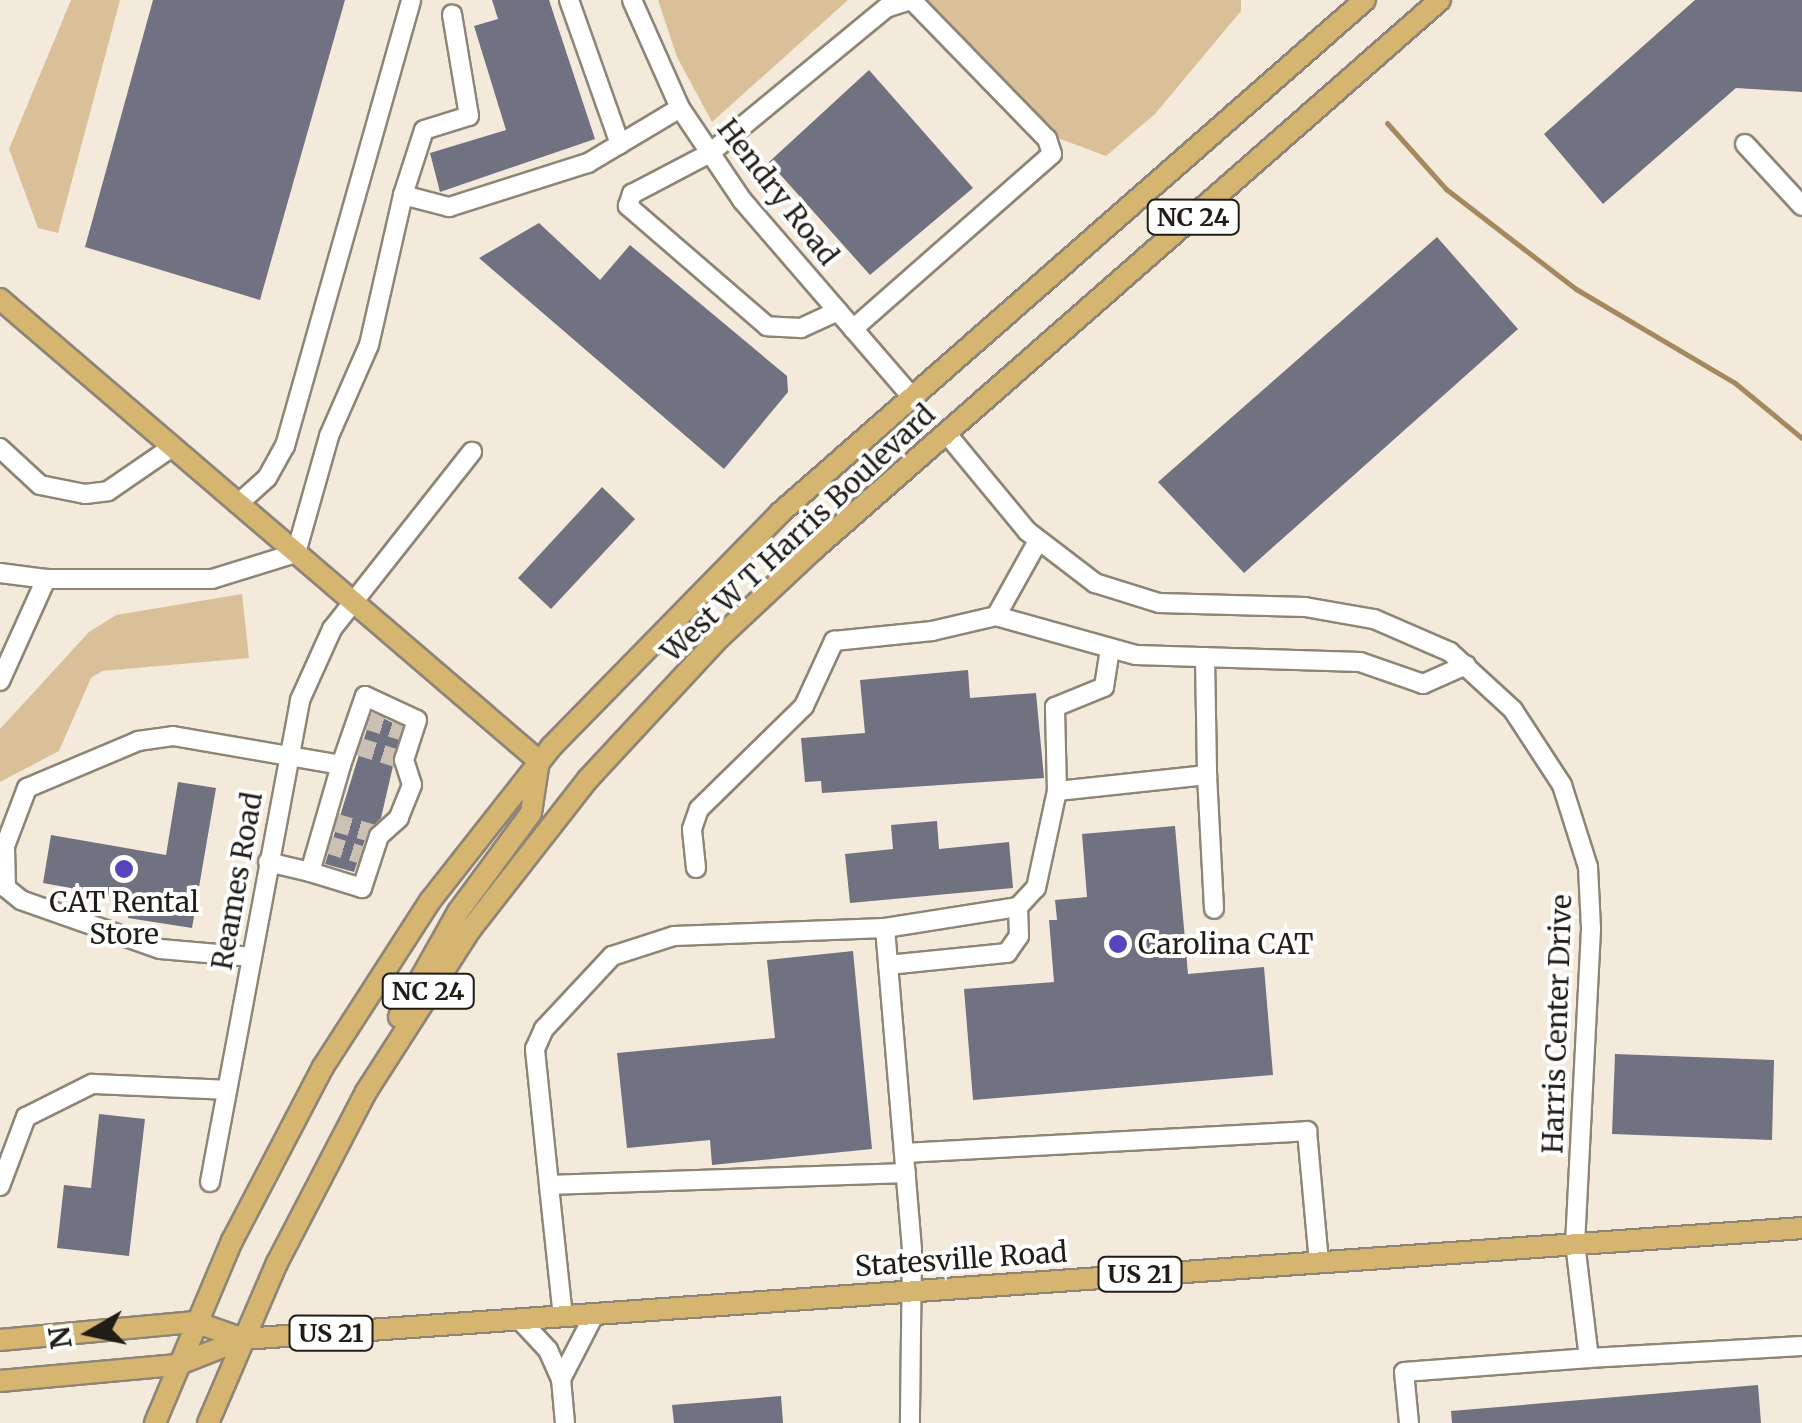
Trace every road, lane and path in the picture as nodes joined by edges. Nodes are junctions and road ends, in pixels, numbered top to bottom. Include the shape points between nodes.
1 (410, 0) edge
2 (569, 0) edge
3 (632, 0) edge
4 (912, 0) edge
5 (1365, 0) edge
6 (1440, 0) edge
7 (452, 14) dead end
8 (680, 108) junction
9 (620, 144) junction
10 (1745, 144) dead end
11 (710, 153) junction
12 (402, 195) junction
13 (1802, 206) edge
14 (0, 298) edge
15 (838, 310) junction
16 (853, 329) junction
17 (912, 397) junction
18 (946, 434) junction
19 (172, 447) junction
20 (0, 448) edge
21 (472, 452) dead end
22 (238, 504) junction
23 (1038, 541) junction
24 (296, 553) junction
25 (0, 573) edge
26 (46, 580) junction
27 (354, 603) junction
28 (996, 616) junction
29 (1110, 648) junction
30 (1205, 657) junction
31 (1466, 665) junction
32 (0, 681) edge
33 (288, 754) junction
34 (539, 761) junction
35 (341, 764) junction
36 (1206, 776) junction
37 (1057, 791) junction
38 (268, 862) junction
39 (696, 868) dead end
40 (310, 872) junction
41 (1018, 907) junction
42 (1214, 909) dead end
43 (885, 928) junction
44 (252, 957) junction
45 (888, 965) junction
46 (227, 1090) junction
47 (366, 1092) junction
48 (904, 1153) junction
49 (906, 1173) junction
50 (210, 1182) dead end
51 (549, 1185) junction
52 (0, 1186) edge
53 (1802, 1228) edge
54 (1575, 1243) junction
55 (1319, 1262) junction
56 (910, 1289) junction
57 (594, 1315) junction
58 (564, 1317) junction
59 (521, 1320) junction
60 (195, 1322) junction
61 (0, 1340) edge
62 (243, 1340) junction
63 (1802, 1346) edge
64 (1589, 1358) junction
65 (178, 1365) junction
66 (561, 1378) junction
67 (0, 1381) edge
68 (155, 1423) edge
69 (208, 1423) edge
70 (565, 1423) edge
71 (910, 1423) edge
72 (1409, 1423) edge

1 - 22 street via 285,446 267,478
2 - 9 street
3 - 8 street, Hendry Road
4 - 11 street via 886,8
4 - 16 street via 1047,139 1052,154
5 - 17 main road, West W T Harris Boulevard / NC 24
6 - 18 main road, West W T Harris Boulevard / NC 24
7 - 12 street via 469,116 424,130
8 - 9 street
8 - 11 street, Hendry Road
9 - 12 street via 588,163 449,208
10 - 13 street
11 - 15 street, Hendry Road
11 - 15 street via 632,194 628,206 767,326 801,328
12 - 24 street via 369,345 330,436
14 - 19 main road
15 - 16 street, Hendry Road
16 - 17 street, Hendry Road
17 - 34 main road, West W T Harris Boulevard / NC 24 via 697,591
18 - 23 street, Harris Center Drive
18 - 47 main road, West W T Harris Boulevard / NC 24 via 732,626 599,767 470,930
19 - 20 street via 108,491 85,494 40,485
19 - 22 main road
21 - 27 street, Reames Road
22 - 24 main road
23 - 28 street
23 - 31 street, Harris Center Drive via 1062,563 1127,596 1359,616 1409,633
24 - 26 street via 212,579
24 - 27 main road
25 - 26 street
26 - 32 street
27 - 33 street, Reames Road via 320,652
27 - 34 main road
28 - 29 street
28 - 39 street via 834,641 804,706 699,809 692,829
29 - 30 street
29 - 37 street via 1104,687 1055,706
30 - 31 street via 1360,662 1424,684
30 - 36 street
31 - 54 street, Harris Center Drive via 1513,710 1544,754 1579,825 1588,867 1592,929
33 - 35 street
33 - 38 street, Reames Road
33 - 44 street via 210,737 138,741 27,788 5,846 6,888 80,925 160,949
34 - 47 main road via 531,813 430,955
34 - 60 main road, West W T Harris Boulevard / NC 24 via 450,874 357,1010 283,1138
35 - 40 street
35 - 40 street via 365,696 412,714 402,760 412,785 399,818 377,835 362,888
36 - 37 street
36 - 42 street
37 - 41 street via 1036,888
38 - 40 street
38 - 44 street, Reames Road
41 - 43 street
41 - 45 street via 1019,936 1007,953
43 - 45 street
43 - 51 street via 674,936 612,956 544,1029 536,1049
44 - 46 street, Reames Road
45 - 48 street
46 - 50 street, Reames Road
46 - 52 street via 92,1084 26,1118
47 - 62 main road, West W T Harris Boulevard / NC 24
48 - 49 street
48 - 55 street via 1307,1131
49 - 51 street
49 - 56 street
51 - 58 street
53 - 54 main road, Statesville Road / US 21
54 - 55 main road, Statesville Road / US 21
54 - 64 street, Harris Center Drive
55 - 56 main road, Statesville Road / US 21
56 - 57 main road, Statesville Road / US 21
56 - 71 street
57 - 58 main road, Statesville Road / US 21
57 - 66 street
58 - 59 main road, Statesville Road / US 21
59 - 62 main road, Statesville Road / US 21
59 - 66 street via 548,1350
60 - 61 main road, Statesville Road / US 21
60 - 62 main road, Statesville Road / US 21
60 - 65 main road, West W T Harris Boulevard / NC 24
62 - 65 main road, Statesville Road / US 21
62 - 69 main road, West W T Harris Boulevard / NC 24
63 - 64 street
64 - 72 street via 1404,1372
65 - 67 main road, Statesville Road / US 21
65 - 68 main road, West W T Harris Boulevard / NC 24
66 - 70 street

